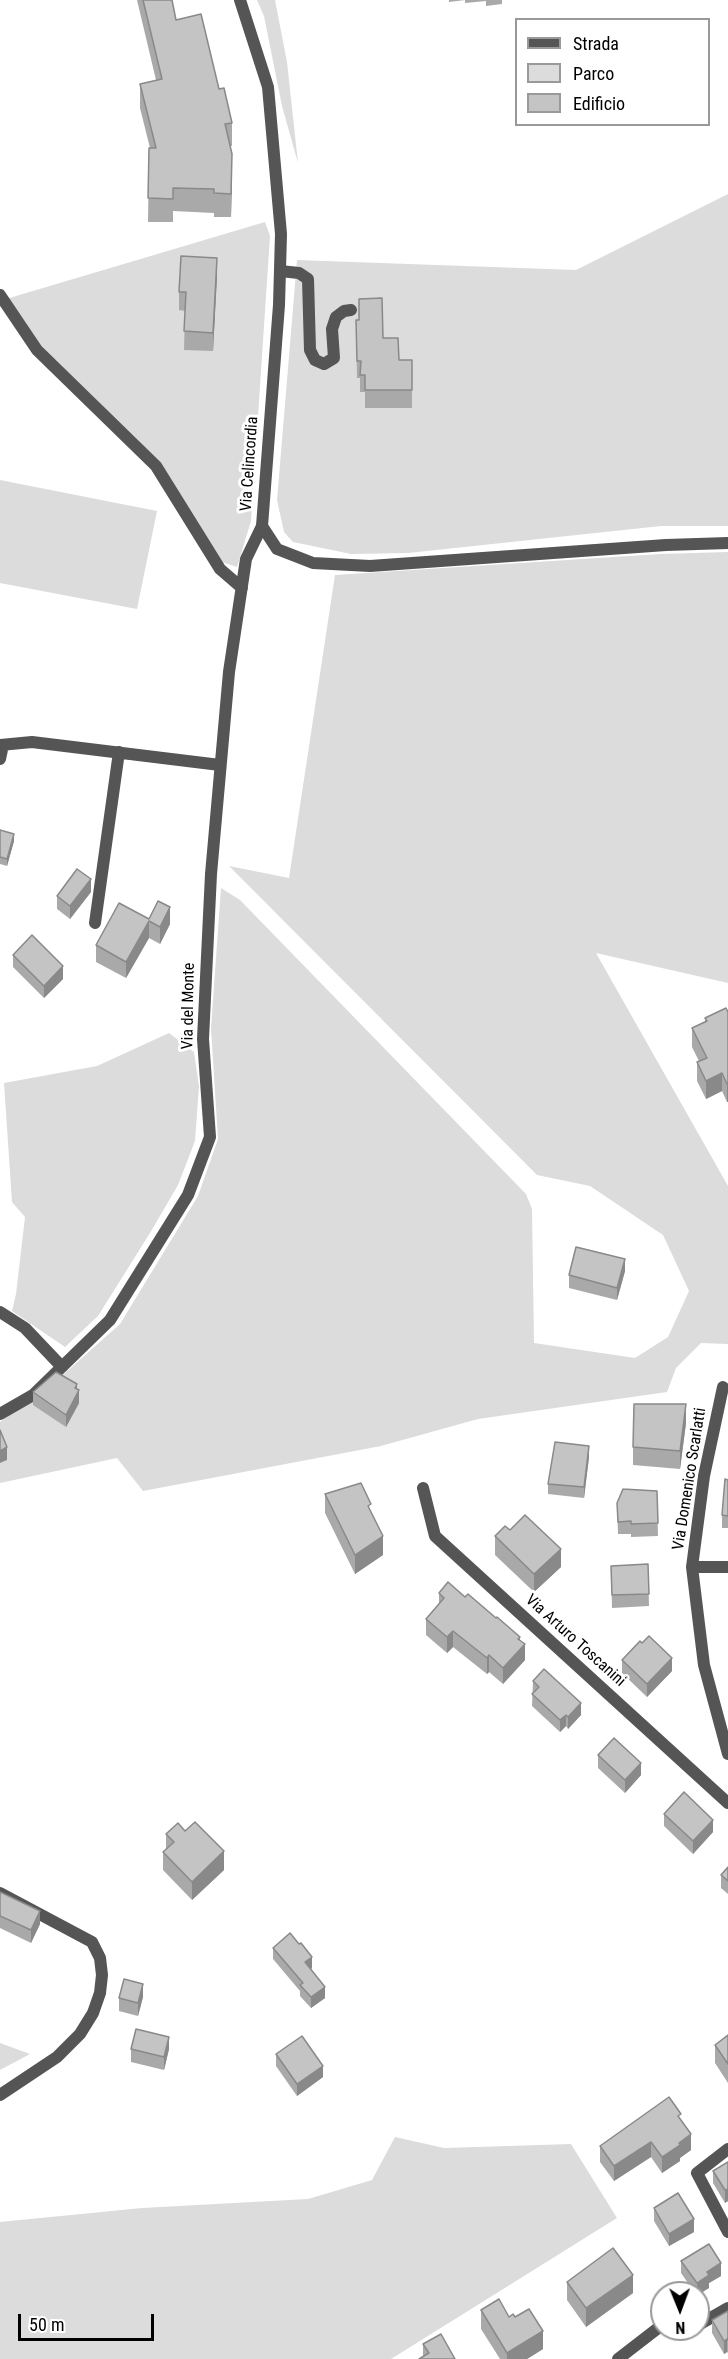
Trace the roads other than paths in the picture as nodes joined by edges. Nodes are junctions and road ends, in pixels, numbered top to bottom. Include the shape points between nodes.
1 (240, 0) edge
2 (280, 271) junction
3 (0, 295) edge
4 (351, 310) dead end
5 (262, 526) junction
6 (728, 543) edge
7 (242, 588) junction
8 (1, 745) edge
9 (118, 752) junction
10 (0, 759) edge
11 (220, 765) junction
12 (95, 923) dead end
13 (0, 1312) edge
14 (62, 1366) junction
15 (723, 1387) dead end
16 (0, 1414) edge
17 (423, 1488) dead end
18 (692, 1567) junction
19 (728, 1567) edge
20 (728, 1754) edge
21 (728, 1803) edge
22 (0, 1893) edge
23 (0, 2095) edge
24 (728, 2149) edge
25 (728, 2232) edge
26 (728, 2308) edge
27 (710, 2318) edge
28 (650, 2334) edge
29 (618, 2359) edge

1 - 2 street, Via Celincordia via 268,87 280,222
2 - 4 street via 299,273 308,279 310,350 315,360 324,364 334,358 332,329 336,317
2 - 5 street, Via Celincordia
3 - 7 street via 37,350 156,466 220,569
5 - 6 street, Via Celincordia via 277,549 313,563 370,566
5 - 7 street, Via del Monte via 246,559
7 - 11 street, Via del Monte
8 - 9 street via 32,742
8 - 10 street
9 - 11 street
9 - 12 street
11 - 14 street, Via del Monte via 203,1039 210,1137 188,1195 110,1320
13 - 14 street via 25,1328
14 - 16 street, Via del Monte via 33,1395
15 - 18 street, Via Domenico Scarlatti via 704,1476
17 - 21 street, Via Arturo Toscanini via 435,1536
18 - 19 street
18 - 20 street, Via Domenico Scarlatti via 704,1665
22 - 23 street via 92,1942 100,1958 102,1975 93,2013 80,2034 57,2057
24 - 25 street via 697,2173
26 - 27 street
28 - 29 street

